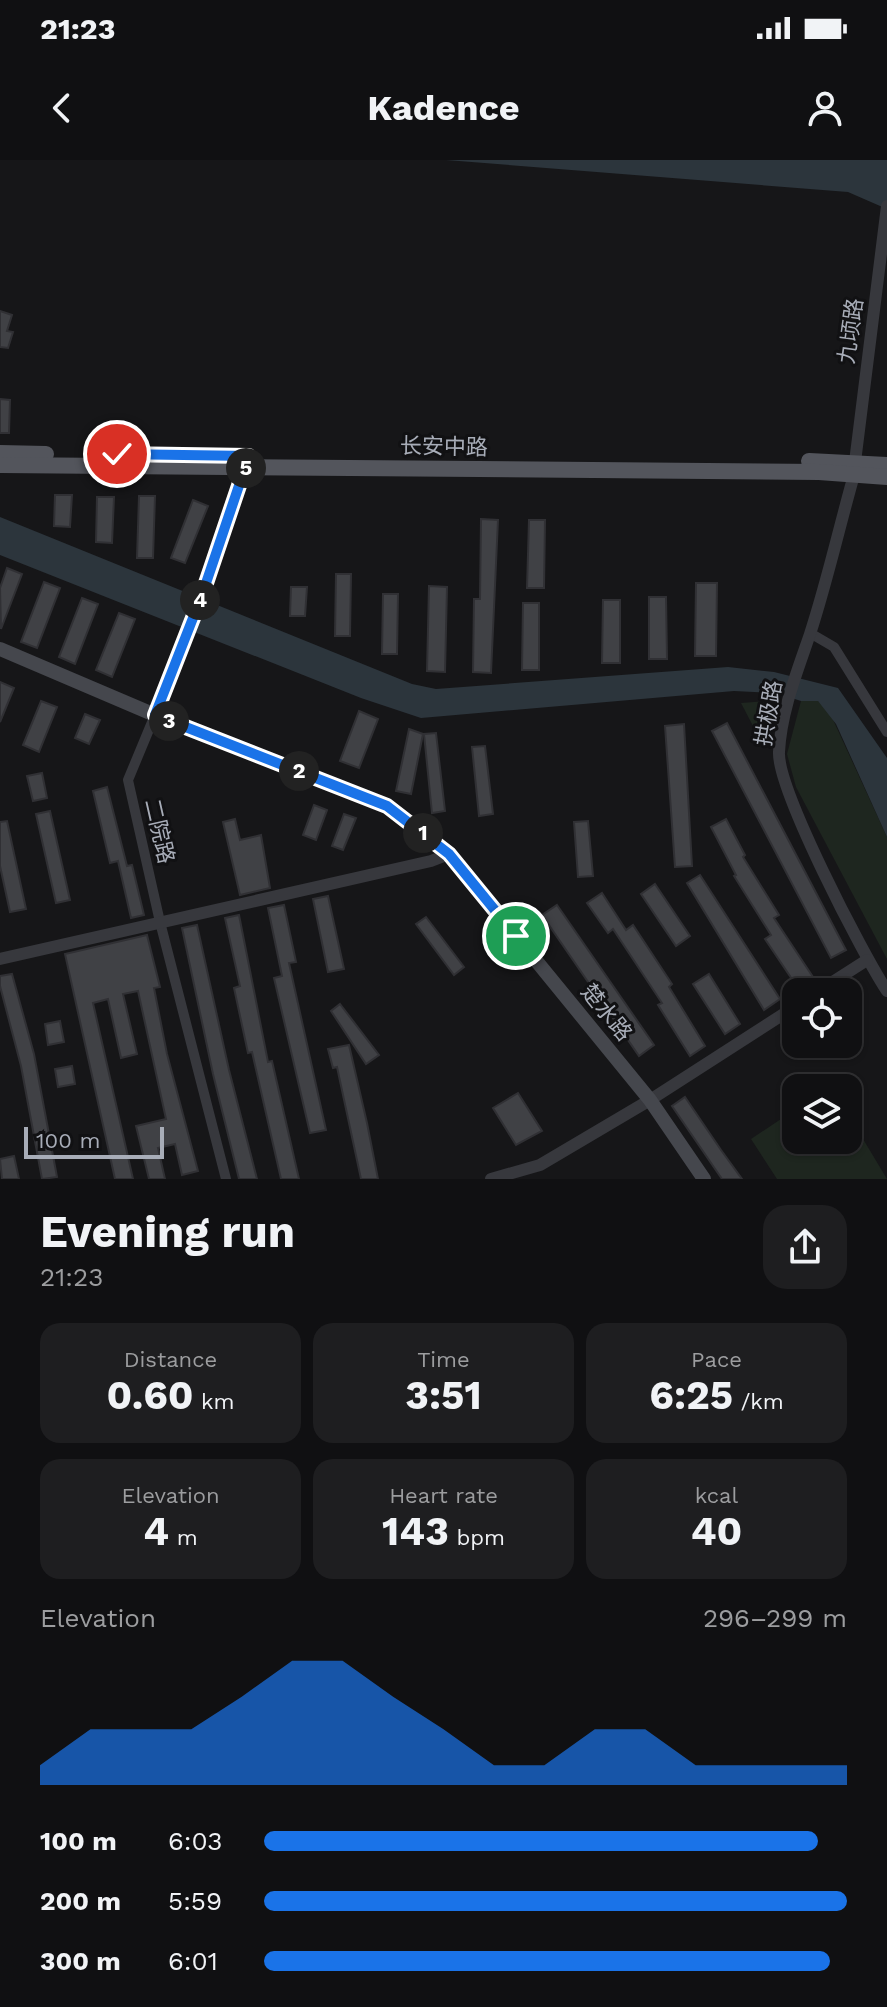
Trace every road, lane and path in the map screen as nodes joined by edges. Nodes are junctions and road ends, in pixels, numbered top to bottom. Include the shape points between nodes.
1 (887, 206) edge
2 (0, 453) edge
3 (248, 460) junction
4 (0, 465) edge
5 (887, 465) edge
6 (855, 469) junction
7 (887, 477) edge
8 (810, 633) junction
9 (0, 649) edge
10 (155, 715) junction
11 (887, 732) edge
12 (449, 854) junction
13 (160, 922) junction
14 (0, 959) edge
15 (867, 960) junction
16 (839, 978) edge
17 (887, 991) edge
18 (782, 1015) edge
19 (650, 1100) junction
20 (226, 1179) edge
21 (491, 1179) edge
22 (704, 1179) edge

1 - 6 street, 九顷路
2 - 3 main road, 长安中路
3 - 4 main road, 长安中路
3 - 6 main road, 长安中路
3 - 10 street, 二院路
5 - 6 main road, 长安中路
6 - 7 main road, 长安中路
6 - 8 street, 拱极路
8 - 11 street via 834,647
8 - 15 street, 拱极路 via 798,663 779,755 787,788
9 - 10 main road, 楚水路
10 - 12 main road, 楚水路 via 387,806
10 - 13 street, 二院路 via 128,780
12 - 13 street
12 - 19 main road, 楚水路
13 - 14 street
13 - 20 street, 二院路
15 - 16 street
15 - 17 street, 拱极路
18 - 19 street
19 - 21 street via 540,1165
19 - 22 main road, 楚水路

